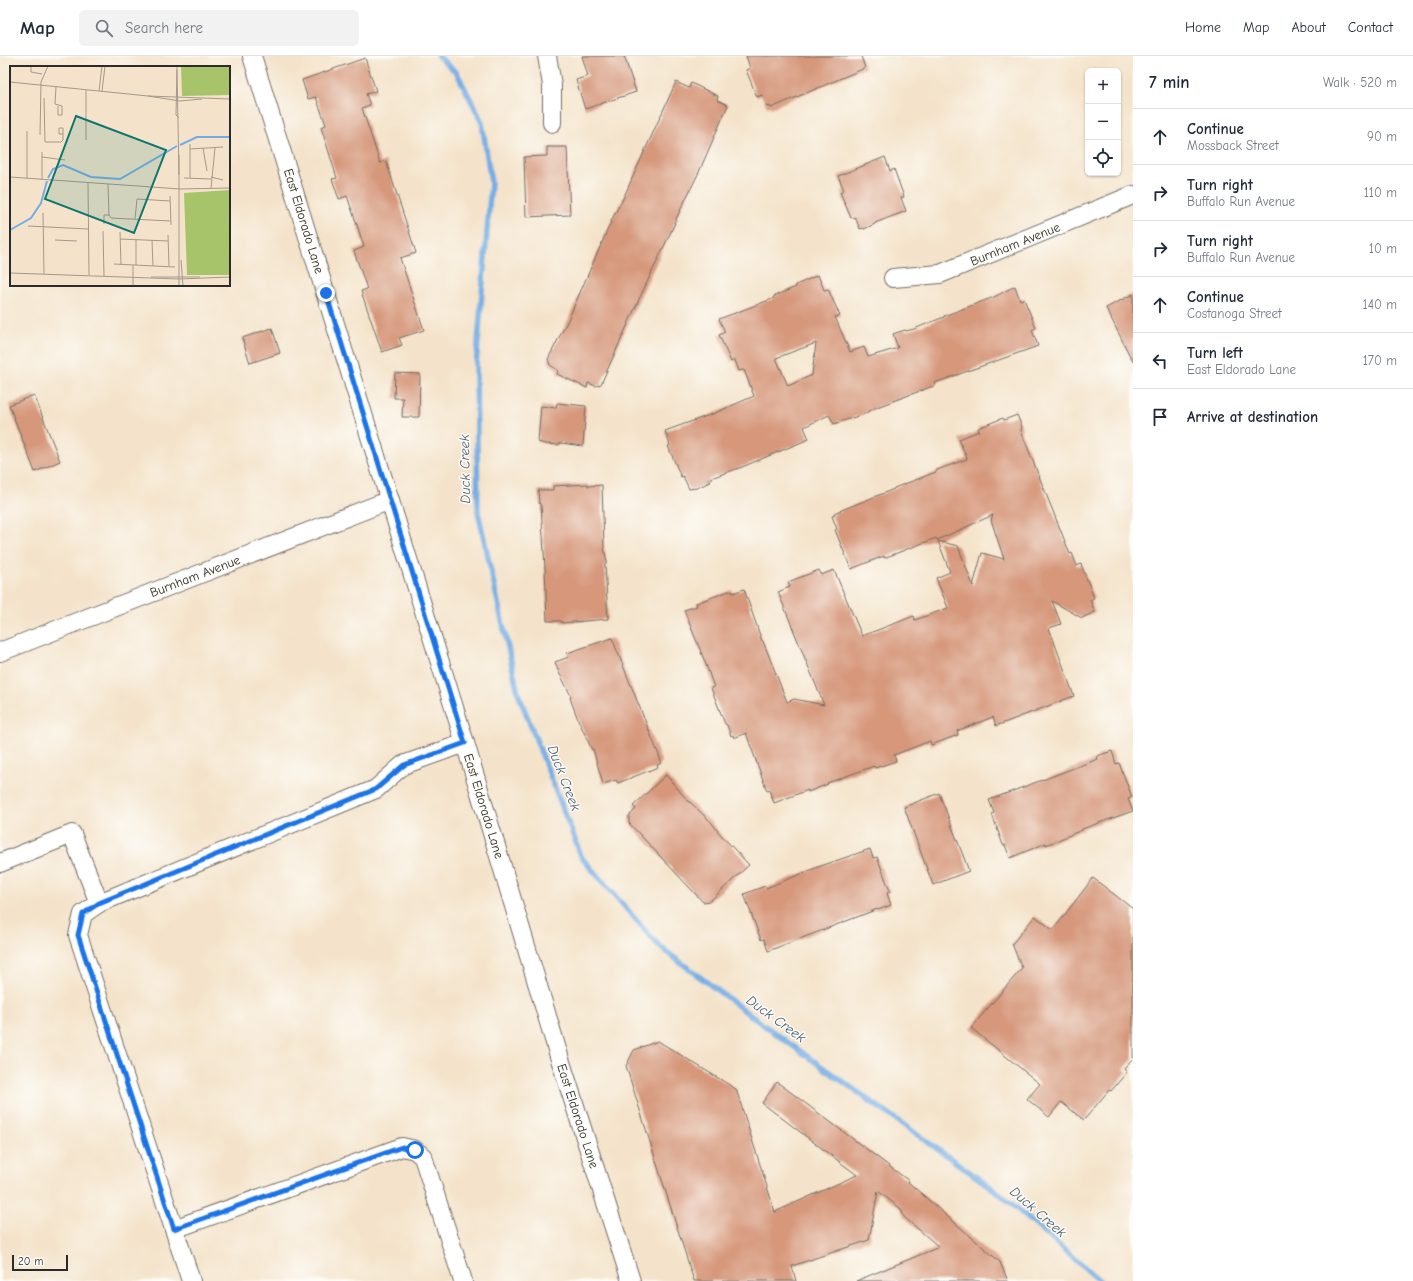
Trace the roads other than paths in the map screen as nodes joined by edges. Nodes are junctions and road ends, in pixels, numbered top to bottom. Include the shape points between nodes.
1 (252, 56) edge
2 (548, 56) edge
3 (552, 123) dead end
4 (1133, 195) edge
5 (893, 278) dead end
6 (390, 500) junction
7 (0, 652) edge
8 (465, 743) junction
9 (0, 863) edge
10 (99, 903) junction
11 (174, 1229) junction
12 (191, 1281) edge
13 (463, 1281) edge
14 (631, 1281) edge

1 - 6 street, East Eldorado Lane
2 - 3 street via 552,84
4 - 5 street, Burnham Avenue via 940,274
6 - 7 street, Burnham Avenue
6 - 8 street, East Eldorado Lane
8 - 10 street via 404,765 376,789
8 - 14 street, East Eldorado Lane via 559,1056
9 - 10 street via 72,834
10 - 11 street via 83,914 78,935
11 - 12 street
11 - 13 street via 402,1147 415,1150 423,1157

